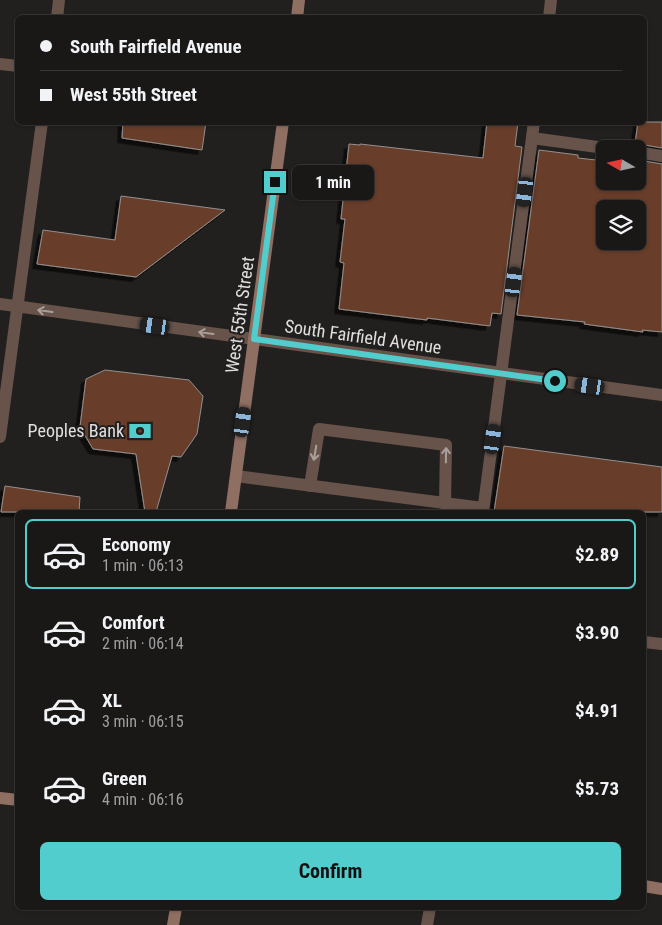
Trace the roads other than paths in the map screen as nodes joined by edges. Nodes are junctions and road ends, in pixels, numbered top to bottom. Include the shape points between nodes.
1 (59, 0) edge
2 (299, 0) edge
3 (551, 0) edge
4 (56, 15) edge
5 (297, 15) edge
6 (549, 15) edge
7 (0, 64) edge
8 (15, 66) edge
9 (42, 125) edge
10 (283, 125) edge
11 (534, 125) edge
12 (532, 138) junction
13 (596, 147) edge
14 (646, 153) edge
15 (662, 156) edge
16 (0, 304) edge
17 (17, 307) junction
18 (254, 339) junction
19 (501, 373) junction
20 (662, 395) edge
21 (0, 437) edge
22 (236, 476) junction
23 (310, 486) junction
24 (445, 504) junction
25 (231, 510) edge
26 (483, 510) edge
27 (646, 642) edge
28 (662, 644) edge
29 (0, 798) edge
30 (15, 800) edge
31 (646, 886) edge
32 (662, 889) edge
33 (176, 910) edge
34 (430, 910) edge
35 (174, 925) edge
36 (427, 925) edge

1 - 4 street
2 - 5 main road
3 - 6 street
7 - 8 street
9 - 17 street
10 - 18 main road, West 55th Street
11 - 12 street
12 - 13 street
12 - 19 street
14 - 15 street
16 - 17 street, South Fairfield Avenue
18 -> 17 street, South Fairfield Avenue
17 - 21 street
18 - 19 street, South Fairfield Avenue
18 - 22 main road, West 55th Street
19 - 20 street, South Fairfield Avenue
19 - 26 street
22 - 23 street
22 - 25 main road, West 55th Street
23 - 24 street
24 -> 23 street via 446,445 319,429
24 - 26 street
27 - 28 street
29 - 30 main road
31 - 32 main road
33 - 35 main road
34 - 36 street

